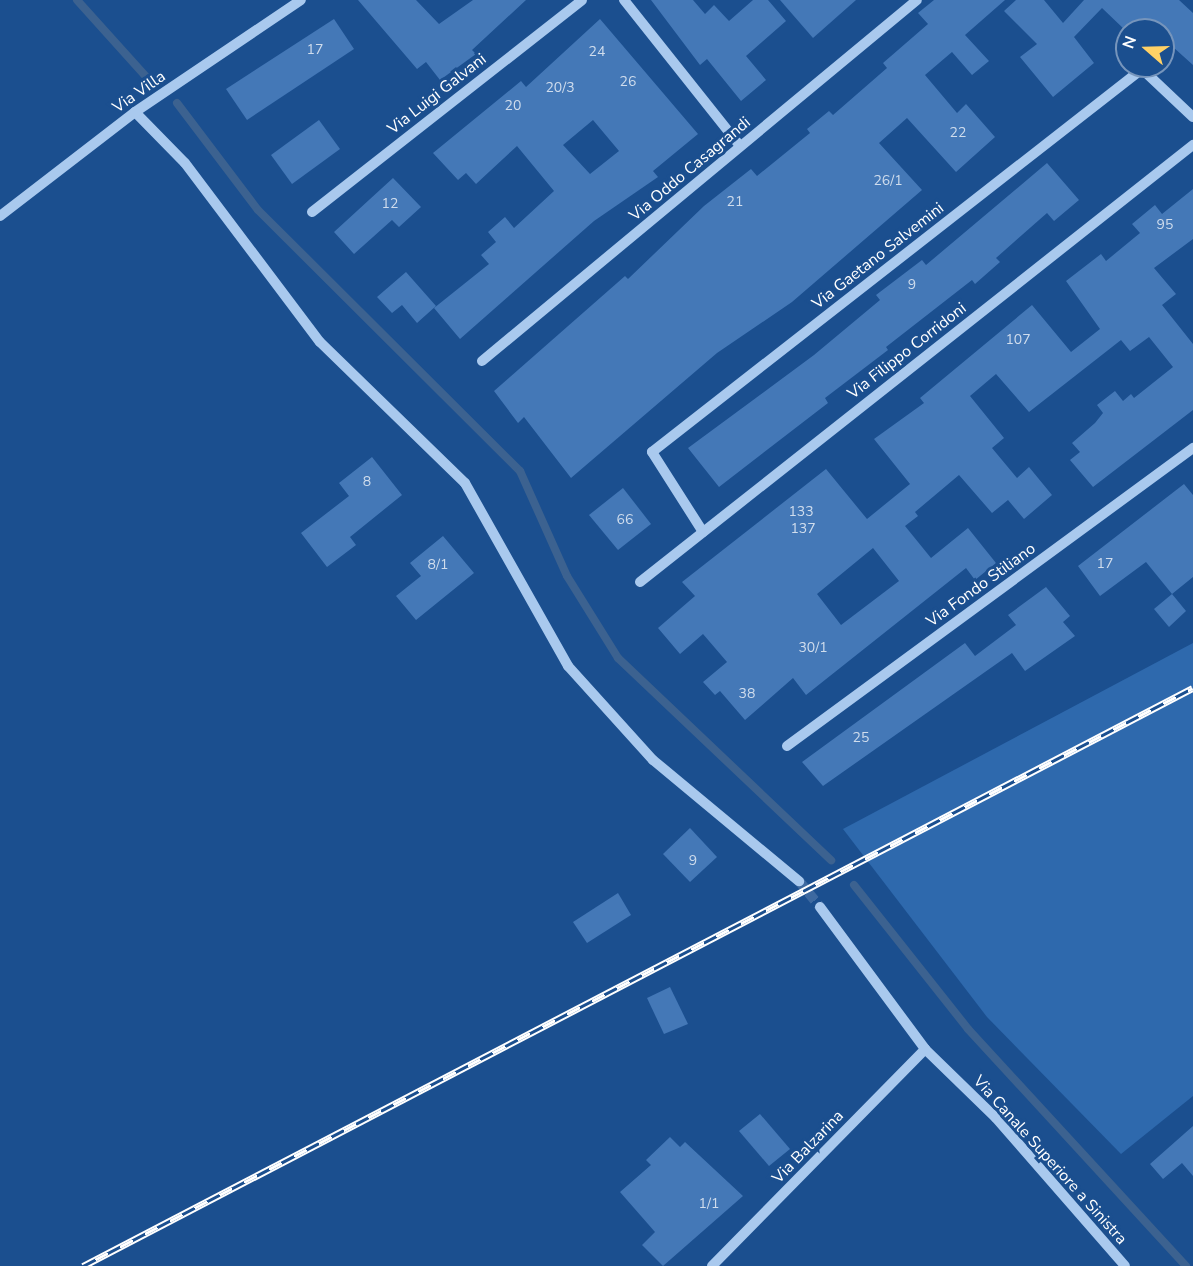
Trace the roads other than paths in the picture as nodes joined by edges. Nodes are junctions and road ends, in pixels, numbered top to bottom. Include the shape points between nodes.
1 (301, 0) edge
2 (582, 0) edge
3 (624, 0) edge
4 (917, 0) edge
5 (135, 112) junction
6 (1193, 117) edge
7 (1193, 145) edge
8 (740, 146) junction
9 (312, 212) dead end
10 (0, 216) edge
11 (482, 361) dead end
12 (1193, 448) edge
13 (704, 532) junction
14 (640, 582) dead end
15 (787, 746) dead end
16 (799, 881) tunnel mouth
17 (820, 907) tunnel mouth
18 (925, 1049) junction
19 (712, 1266) edge
20 (1125, 1266) edge

1 - 5 street, Via Villa
2 - 9 street, Via Luigi Galvani
3 - 8 street
4 - 8 street, Via Oddo Casagrandi
5 - 10 street, Via Villa
5 - 16 street via 185,163 320,342 465,483 568,666 653,760
6 - 13 street, Via Gaetano Salvemini via 1142,69 652,452
7 - 13 street, Via Filippo Corridoni
8 - 11 street, Via Oddo Casagrandi
12 - 15 street, Via Fondo Stiliano
13 - 14 street, Via Filippo Corridoni
17 - 18 street, Via Canale Superiore a Sinistra
18 - 19 street, Via Balzarina
18 - 20 street, Via Canale Superiore a Sinistra via 996,1118

